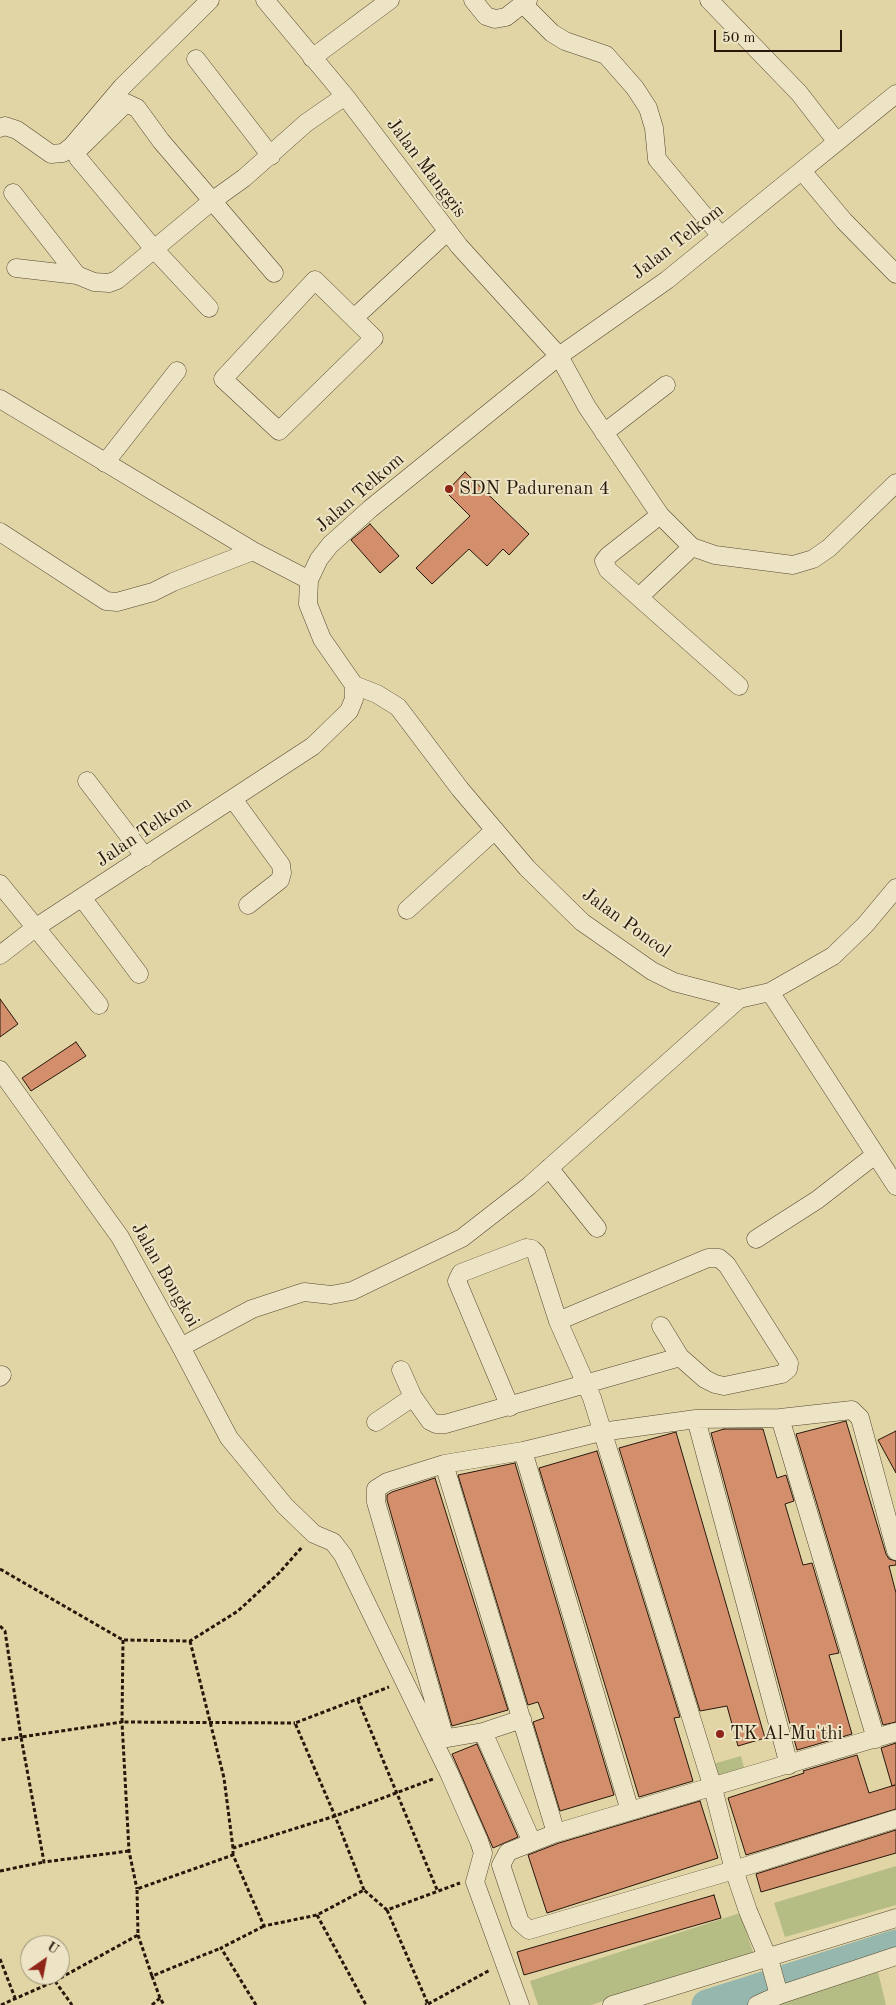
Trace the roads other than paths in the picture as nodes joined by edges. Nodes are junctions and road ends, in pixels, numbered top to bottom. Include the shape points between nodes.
1 (210, 0) edge
2 (265, 0) edge
3 (390, 0) edge
4 (473, 0) edge
5 (709, 0) edge
6 (526, 2) edge
7 (312, 58) junction
8 (196, 59) dead end
9 (896, 94) edge
10 (345, 96) junction
11 (0, 128) edge
12 (837, 142) junction
13 (271, 156) junction
14 (802, 171) junction
15 (13, 193) dead end
16 (212, 201) junction
17 (448, 232) junction
18 (722, 236) junction
19 (154, 248) junction
20 (16, 268) dead end
21 (274, 273) dead end
22 (896, 274) edge
23 (77, 275) junction
24 (209, 308) dead end
25 (354, 318) junction
26 (559, 356) junction
27 (177, 372) dead end
28 (666, 385) dead end
29 (0, 400) edge
30 (604, 433) junction
31 (105, 463) junction
32 (896, 482) edge
33 (660, 515) junction
34 (0, 532) edge
35 (692, 546) junction
36 (253, 551) junction
37 (309, 580) junction
38 (639, 597) junction
39 (354, 685) junction
40 (739, 686) dead end
41 (88, 781) dead end
42 (232, 799) junction
43 (495, 830) junction
44 (145, 857) junction
45 (0, 884) edge
46 (896, 888) edge
47 (83, 899) junction
48 (248, 905) dead end
49 (407, 910) dead end
50 (35, 928) junction
51 (0, 955) edge
52 (139, 974) dead end
53 (770, 992) junction
54 (739, 998) junction
55 (99, 1005) dead end
56 (0, 1070) edge
57 (875, 1155) junction
58 (549, 1168) junction
59 (896, 1186) edge
60 (597, 1228) dead end
61 (756, 1239) dead end
62 (558, 1321) junction
63 (661, 1326) dead end
64 (181, 1346) junction
65 (680, 1357) junction
66 (401, 1370) dead end
67 (589, 1391) junction
68 (413, 1397) junction
69 (510, 1407) junction
70 (780, 1418) junction
71 (696, 1419) junction
72 (376, 1422) dead end
73 (601, 1428) junction
74 (523, 1451) junction
75 (444, 1464) junction
76 (896, 1552) edge
77 (522, 1719) junction
78 (483, 1732) junction
79 (896, 1732) edge
80 (876, 1739) junction
81 (789, 1765) junction
82 (713, 1788) junction
83 (630, 1811) junction
84 (896, 1819) edge
85 (556, 1833) junction
86 (532, 1842) junction
87 (734, 1870) junction
88 (896, 1918) edge
89 (896, 1958) edge
90 (769, 1962) junction
91 (778, 1991) junction
92 (634, 2001) edge
93 (520, 2005) edge
94 (612, 2005) edge
95 (756, 2005) edge

1 - 11 street via 122,87 63,153 51,154 17,130 5,126
2 - 7 street, Jalan Manggis
3 - 7 street
4 - 6 street via 486,16 495,19 506,17
5 - 12 street via 799,93
6 - 18 street via 552,33 606,56 636,88 648,108 658,159
7 - 10 street, Jalan Manggis
8 - 13 street
9 - 12 street, Jalan Telkom
10 - 13 street via 306,123
10 - 17 street, Jalan Manggis
12 - 14 street, Jalan Telkom
13 - 16 street
14 - 18 street, Jalan Telkom
14 - 22 street via 844,221
15 - 23 street
16 - 19 street
16 - 19 street via 137,108 126,102 76,154
16 - 21 street
17 - 25 street
17 - 26 street, Jalan Manggis
18 - 26 street, Jalan Telkom via 667,280
19 - 23 street via 117,280 109,283 94,282
19 - 24 street
20 - 23 street
25 - 25 street via 374,338 280,431 223,379 315,280
26 - 30 street, Jalan Manggis
26 - 37 street, Jalan Telkom via 363,515 330,545
27 - 31 street
28 - 30 street
29 - 31 street
30 - 33 street, Jalan Manggis
31 - 36 street
32 - 35 street via 829,548 813,559 793,564 715,555
33 - 35 street, Jalan Manggis
33 - 38 street via 604,561 608,570
34 - 36 street via 106,601 117,602 153,592
35 - 38 street
36 - 37 street
37 - 39 street, Jalan Telkom via 308,604 322,639
38 - 40 street
39 - 42 street, Jalan Telkom via 354,699 349,711 326,734
39 - 43 street, Jalan Poncol via 398,707
41 - 44 street
42 - 44 street, Jalan Telkom
42 - 48 street via 281,865 280,880
43 - 49 street
43 - 54 street, Jalan Poncol via 582,922 652,971 674,982
44 - 47 street, Jalan Telkom
45 - 50 street
46 - 53 street, Jalan Poncol via 833,956
47 - 50 street, Jalan Telkom
47 - 52 street
50 - 51 street, Jalan Telkom
50 - 55 street
53 - 54 street, Jalan Poncol
53 - 57 street
54 - 58 street
56 - 64 street, Jalan Bongkoi via 120,1237
57 - 59 street
57 - 61 street via 817,1200
58 - 60 street
58 - 64 street via 462,1238 352,1291 331,1295 304,1292 252,1309
62 - 65 street via 708,1258 719,1258 728,1265 789,1363 782,1374 724,1386 705,1379
62 - 67 street
62 - 69 street via 532,1248 459,1276 457,1281
63 - 65 street
64 - 93 street, Jalan Bongkoi via 229,1438 285,1506 308,1528 333,1542 343,1555 449,1772 483,1853 475,1882
65 - 67 street
66 - 68 street
67 - 69 street
67 - 73 street
68 - 69 street via 430,1421 436,1424
68 - 72 street
70 - 71 street
70 - 76 street via 852,1410 857,1414
70 - 80 street
71 - 73 street
71 - 81 street
73 - 74 street
73 - 82 street
74 - 75 street
74 - 83 street
75 - 77 street
75 - 78 street via 387,1482 376,1489 376,1502 443,1732 448,1738
77 - 78 street
77 - 85 street
78 - 86 street
79 - 80 street
80 - 81 street
81 - 82 street
82 - 83 street
82 - 87 street
83 - 85 street
84 - 87 street
85 - 86 street
86 - 87 street via 508,1852 501,1865 520,1922 529,1930
87 - 90 street
88 - 90 street
89 - 91 street
90 - 91 street
90 - 92 street
91 - 95 street
92 - 94 street

